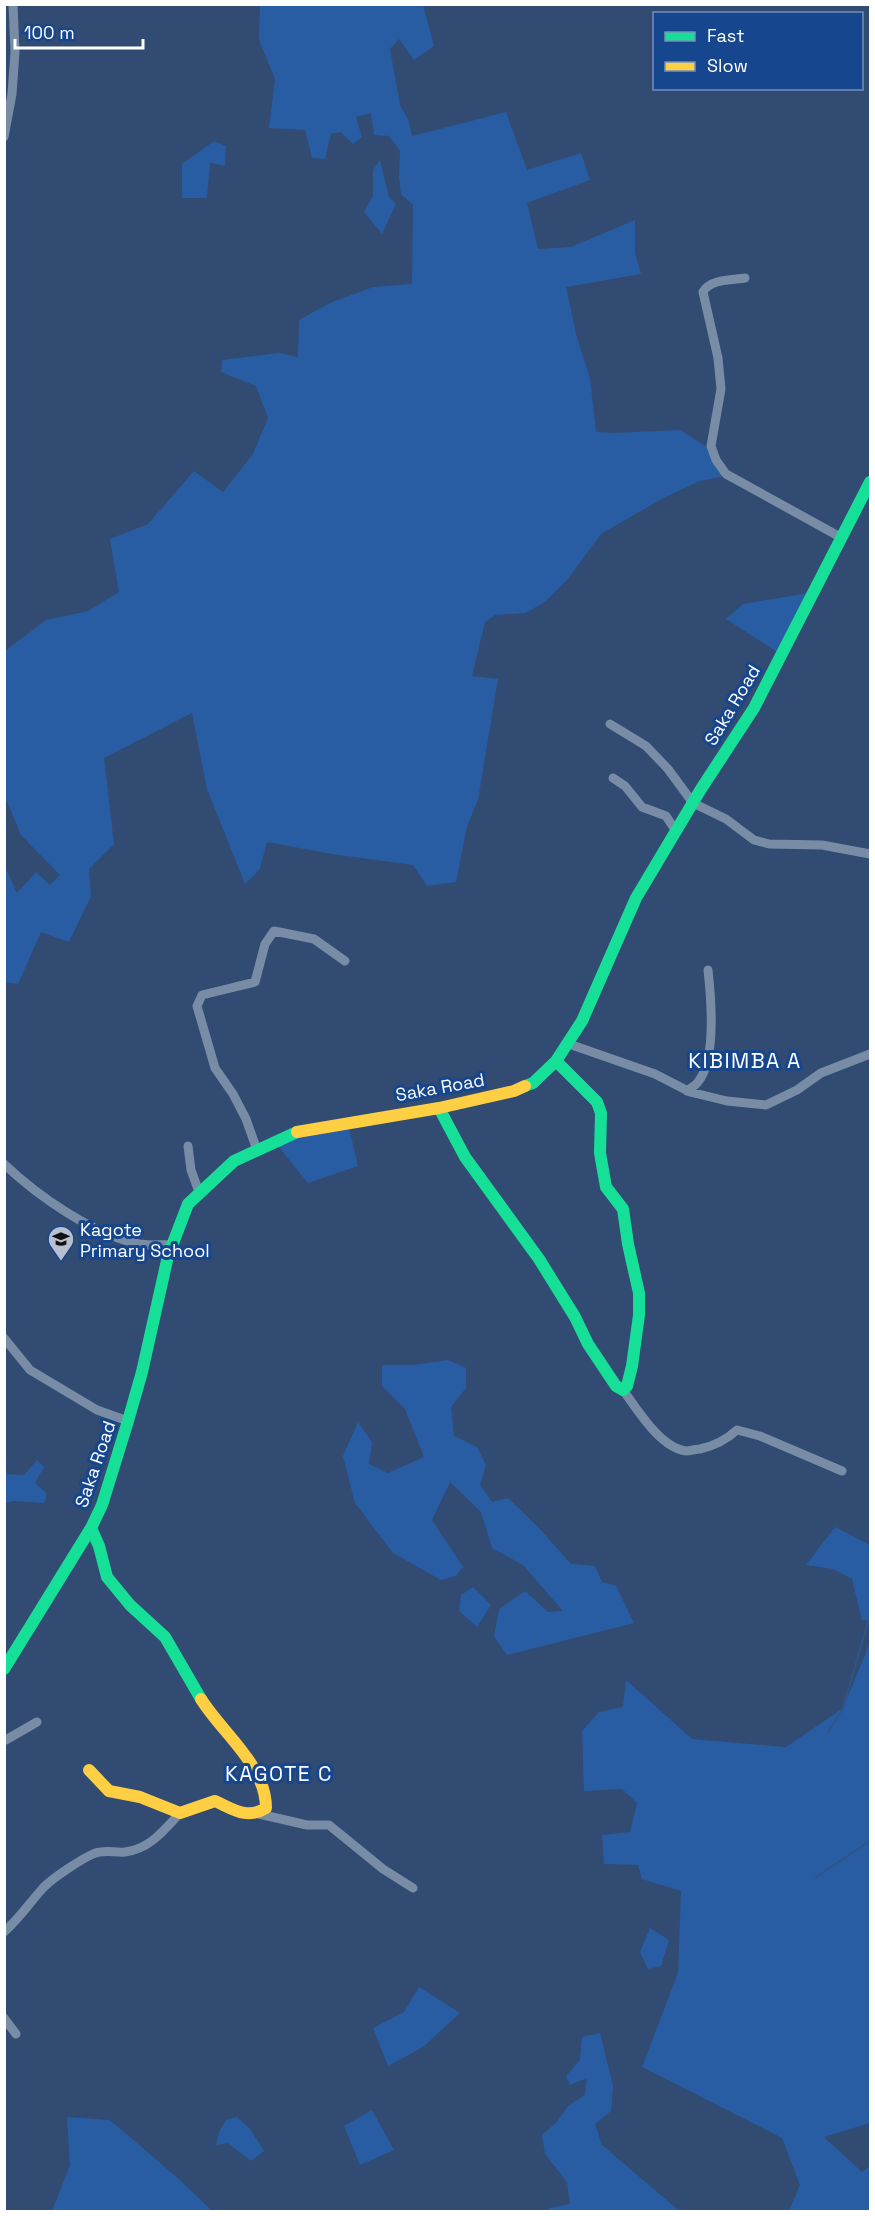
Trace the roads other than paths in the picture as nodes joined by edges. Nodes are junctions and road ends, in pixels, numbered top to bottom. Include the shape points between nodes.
1 (13, 4) edge
2 (4, 137) edge
3 (745, 278) dead end
4 (870, 482) edge
5 (842, 538) junction
6 (610, 724) dead end
7 (613, 778) dead end
8 (693, 803) junction
9 (676, 831) junction
10 (870, 854) edge
11 (345, 961) dead end
12 (708, 970) dead end
13 (568, 1044) junction
14 (870, 1054) edge
15 (556, 1061) junction
16 (687, 1091) junction
17 (439, 1108) junction
18 (188, 1146) dead end
19 (256, 1150) junction
20 (4, 1164) edge
21 (199, 1192) junction
22 (172, 1245) junction
23 (4, 1338) edge
24 (623, 1390) junction
25 (128, 1421) junction
26 (842, 1471) dead end
27 (91, 1528) junction
28 (4, 1669) edge
29 (37, 1722) dead end
30 (4, 1741) edge
31 (89, 1770) dead end
32 (180, 1814) junction
33 (259, 1814) junction
34 (413, 1888) dead end
35 (4, 1932) edge
36 (4, 2018) edge
37 (16, 2034) dead end

1 - 2 street via 15,52
3 - 5 street via 712,283 703,292 721,389 713,453 726,474
4 - 5 main road, Saka Road
5 - 8 main road, Saka Road via 754,708
6 - 8 street via 645,746
7 - 9 street via 642,807 666,816
8 - 9 main road, Saka Road
8 - 10 street via 726,819 754,840 822,845
9 - 13 main road, Saka Road via 627,915 582,1021
11 - 19 street via 314,939 274,931 265,944 255,982 202,994 197,1006 215,1068 246,1119
12 - 16 street via 712,1020 709,1050 699,1081
13 - 15 main road, Saka Road
13 - 16 street via 656,1074
14 - 16 street via 821,1073 766,1105
15 - 17 main road, Saka Road via 533,1083 514,1091
15 - 24 main road via 597,1102 602,1113 600,1153 606,1187 623,1209 639,1293 639,1315 632,1366
17 - 19 main road, Saka Road via 302,1130
17 - 24 main road via 465,1157 539,1259 588,1344 616,1386
18 - 21 street via 190,1170
19 - 21 main road, Saka Road via 227,1165
20 - 22 street via 28,1186 102,1231 140,1244
21 - 22 main road, Saka Road via 188,1204
22 - 25 main road, Saka Road
23 - 25 street via 30,1370 97,1410
24 - 26 street via 658,1435 686,1451 710,1447 737,1430
25 - 27 main road, Saka Road
27 - 28 main road, Saka Road
27 - 33 main road via 107,1577 165,1637 209,1712 255,1768 266,1800 266,1808
29 - 30 street
31 - 32 main road via 109,1791 140,1797
32 - 33 main road via 215,1801 247,1816
32 - 35 street via 149,1845 123,1853 92,1854 55,1876
33 - 34 street via 307,1825 329,1825
36 - 37 street

